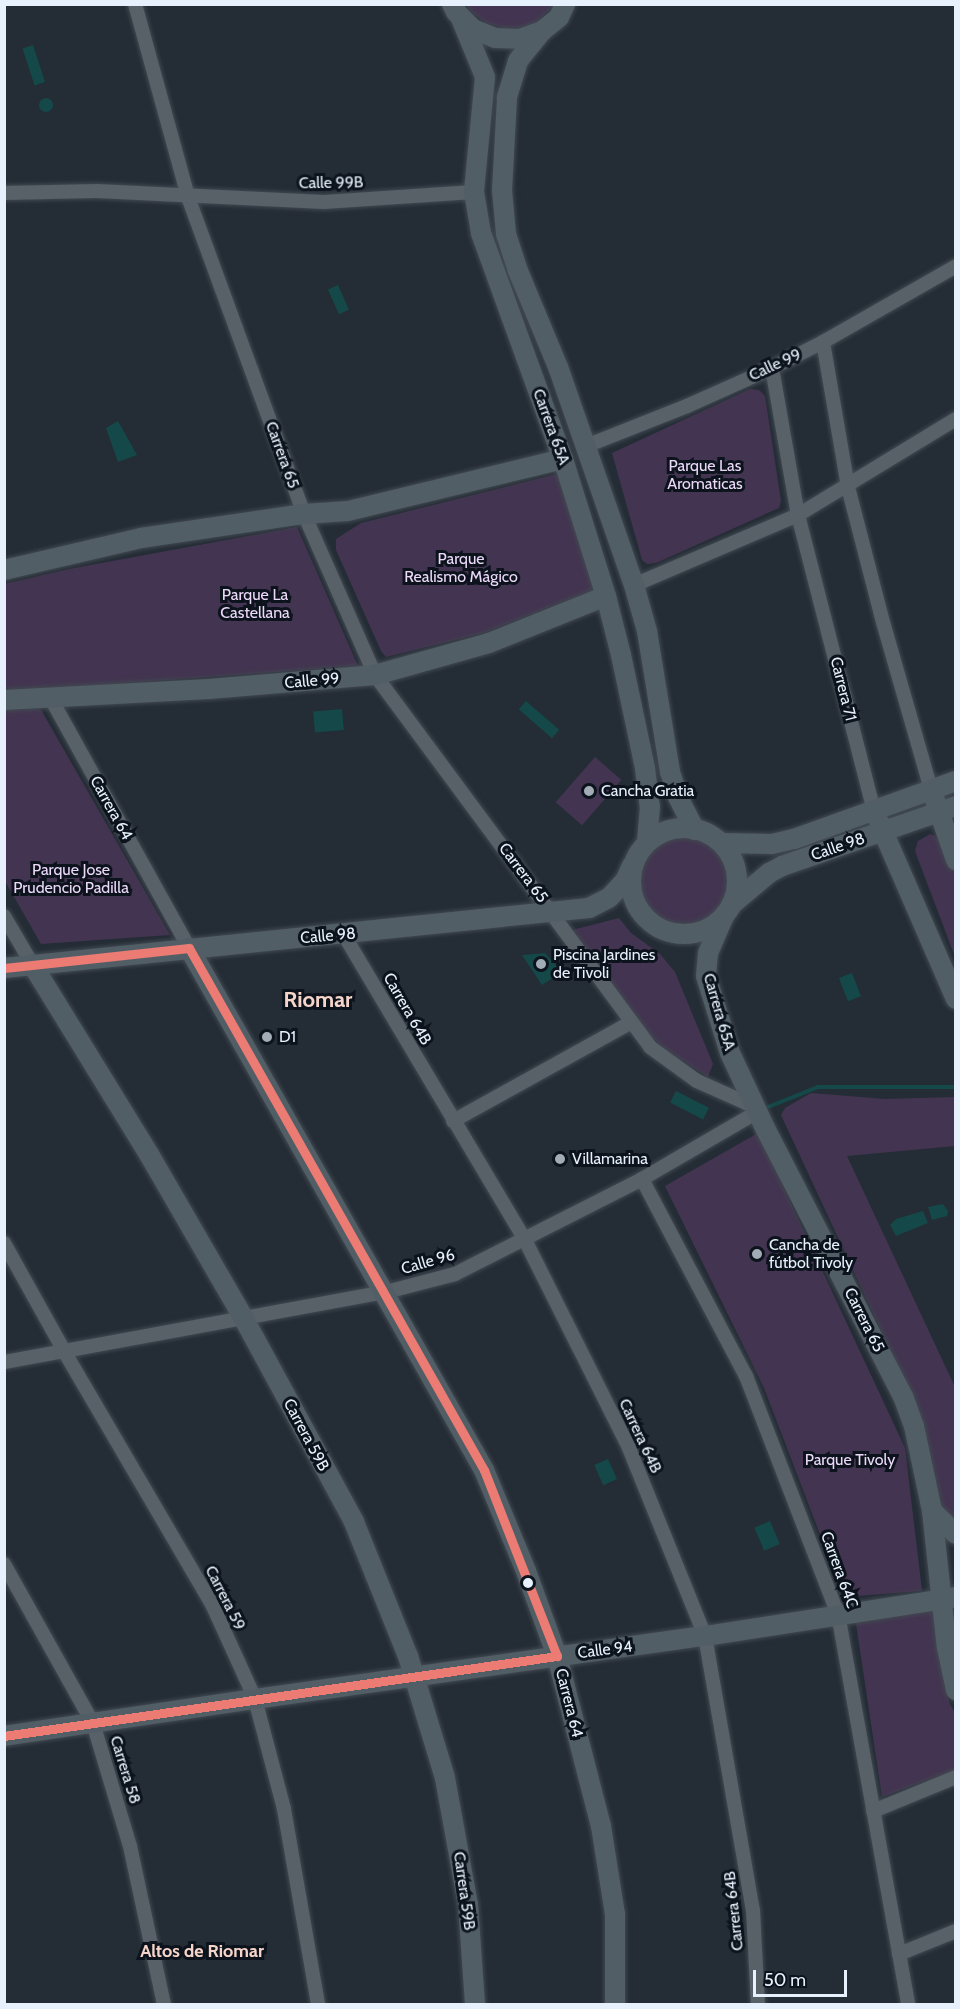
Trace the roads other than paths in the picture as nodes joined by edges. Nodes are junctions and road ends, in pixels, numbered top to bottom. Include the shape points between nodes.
1 (135, 4) edge
2 (565, 4) edge
3 (456, 10) edge
4 (542, 31) junction
5 (474, 192) junction
6 (4, 193) edge
7 (188, 196) junction
8 (956, 266) edge
9 (823, 342) junction
10 (772, 368) junction
11 (956, 418) edge
12 (586, 446) junction
13 (563, 459) junction
14 (848, 487) junction
15 (304, 514) junction
16 (798, 515) junction
17 (4, 570) edge
18 (634, 585) junction
19 (606, 596) junction
20 (375, 675) junction
21 (50, 697) junction
22 (4, 700) edge
23 (956, 781) edge
24 (931, 789) junction
25 (947, 809) edge
26 (874, 810) junction
27 (696, 830) junction
28 (883, 832) junction
29 (647, 843) junction
30 (722, 843) junction
31 (956, 860) edge
32 (632, 865) junction
33 (727, 910) junction
34 (553, 913) junction
35 (4, 916) edge
36 (344, 935) junction
37 (189, 948) junction
38 (32, 964) junction
39 (4, 968) edge
40 (956, 999) edge
41 (630, 1023) junction
42 (756, 1110) junction
43 (453, 1121) junction
44 (642, 1179) junction
45 (525, 1240) junction
46 (4, 1243) edge
47 (386, 1292) junction
48 (244, 1319) junction
49 (64, 1351) junction
50 (4, 1362) edge
51 (932, 1511) junction
52 (956, 1534) edge
53 (956, 1547) edge
54 (937, 1560) junction
55 (4, 1564) edge
56 (949, 1598) edge
57 (838, 1614) junction
58 (705, 1636) junction
59 (951, 1641) edge
60 (557, 1656) junction
61 (414, 1677) junction
62 (956, 1690) edge
63 (255, 1699) junction
64 (93, 1723) junction
65 (4, 1736) edge
66 (956, 1777) edge
67 (873, 1811) junction
68 (956, 1931) edge
69 (899, 1954) junction
70 (164, 2004) edge
71 (318, 2004) edge
72 (475, 2004) edge
73 (615, 2004) edge
74 (758, 2004) edge
75 (908, 2004) edge

1 - 7 street, Carrera 65
2 - 4 street, Carrera 65A via 559,17
3 - 4 street via 473,29 495,38 520,39
3 - 5 street, Carrera 65A via 485,77
4 - 12 street, Carrera 65A via 518,61 507,99 502,190 506,234
5 - 7 street, Calle 99B via 324,202
5 - 13 street, Carrera 65A via 485,243
6 - 7 street, Calle 99B via 97,191
7 - 15 street, Carrera 65
8 - 9 street, Calle 99
9 - 10 street, Calle 99
9 - 14 street
10 - 12 street, Calle 99
10 - 16 street, Carrera 71
11 - 14 street
12 - 18 street, Carrera 65A
13 - 15 street via 348,511
13 - 19 street, Carrera 65A
14 - 16 street
14 - 24 street
15 - 17 street via 141,538
15 - 20 street, Carrera 65
16 - 18 street
16 - 26 street, Carrera 71
18 - 27 street, Carrera 65A via 647,631 670,772
19 - 20 street, Calle 99 via 489,643
19 - 29 street, Carrera 65A via 645,768 650,807
20 - 21 street, Calle 99
20 - 34 street, Carrera 65
21 - 22 street, Calle 99
21 - 37 street, Carrera 64
23 - 24 street, Calle 98
24 - 25 street
24 - 26 street, Calle 98
25 - 28 street, Calle 98
25 - 31 street
26 - 28 street, Carrera 71
26 - 30 street, Calle 98 via 772,844
27 - 29 street via 678,828
27 - 30 street
28 - 33 street, Calle 98 via 782,866
28 - 40 street, Carrera 71
29 - 32 street
30 - 33 street via 736,867 735,892
32 - 33 street via 635,904 658,927 690,934 714,924
32 - 34 street, Calle 98 via 625,881 609,898 589,908
33 - 42 street, Carrera 65A via 708,953 706,976 730,1053
34 - 36 street, Calle 98
34 - 41 street, Carrera 65
35 - 38 street, Carrera 59B
36 - 37 street, Calle 98
36 - 43 street, Carrera 64B
37 - 38 street, Calle 98
37 - 47 street, Carrera 64
38 - 39 street, Calle 98
38 - 48 street, Carrera 59B
41 - 42 street, Carrera 65 via 670,1063
41 - 43 street
42 - 44 street, Calle 96
42 - 51 street, Carrera 65 via 903,1396 914,1426
43 - 45 street, Carrera 64B
44 - 45 street, Calle 96
44 - 57 street, Carrera 64C via 746,1376
45 - 47 street, Calle 96 via 455,1274
45 - 58 street, Carrera 64B via 629,1448
46 - 49 street, Carrera 59
47 - 48 street, Calle 96
47 - 60 street, Carrera 64 via 484,1470
48 - 49 street, Calle 96
48 - 61 street, Carrera 59B via 354,1522
49 - 50 street, Calle 96
49 - 63 street, Carrera 59 via 212,1604
51 - 52 street
51 - 54 street, Carrera 65
53 - 54 street
54 - 56 street, Carrera 65
55 - 64 street, Carrera 58
56 - 57 street, Calle 94
56 - 59 street, Carrera 65
57 - 58 street, Calle 94
57 - 67 street, Carrera 64C
58 - 60 street, Calle 94
58 - 74 street, Carrera 64B via 753,1910
59 - 62 street, Carrera 65
60 - 61 street, Calle 94
60 - 73 street, Carrera 64 via 601,1826 615,1914
61 - 63 street, Calle 94
61 - 72 street, Carrera 59B via 445,1778 468,1904
63 - 64 street, Calle 94
63 - 71 street, Carrera 59 via 284,1809
64 - 65 street, Calle 94
64 - 70 street, Carrera 58 via 130,1846
66 - 67 street
67 - 69 street, Carrera 64C
68 - 69 street
69 - 75 street, Carrera 64C

